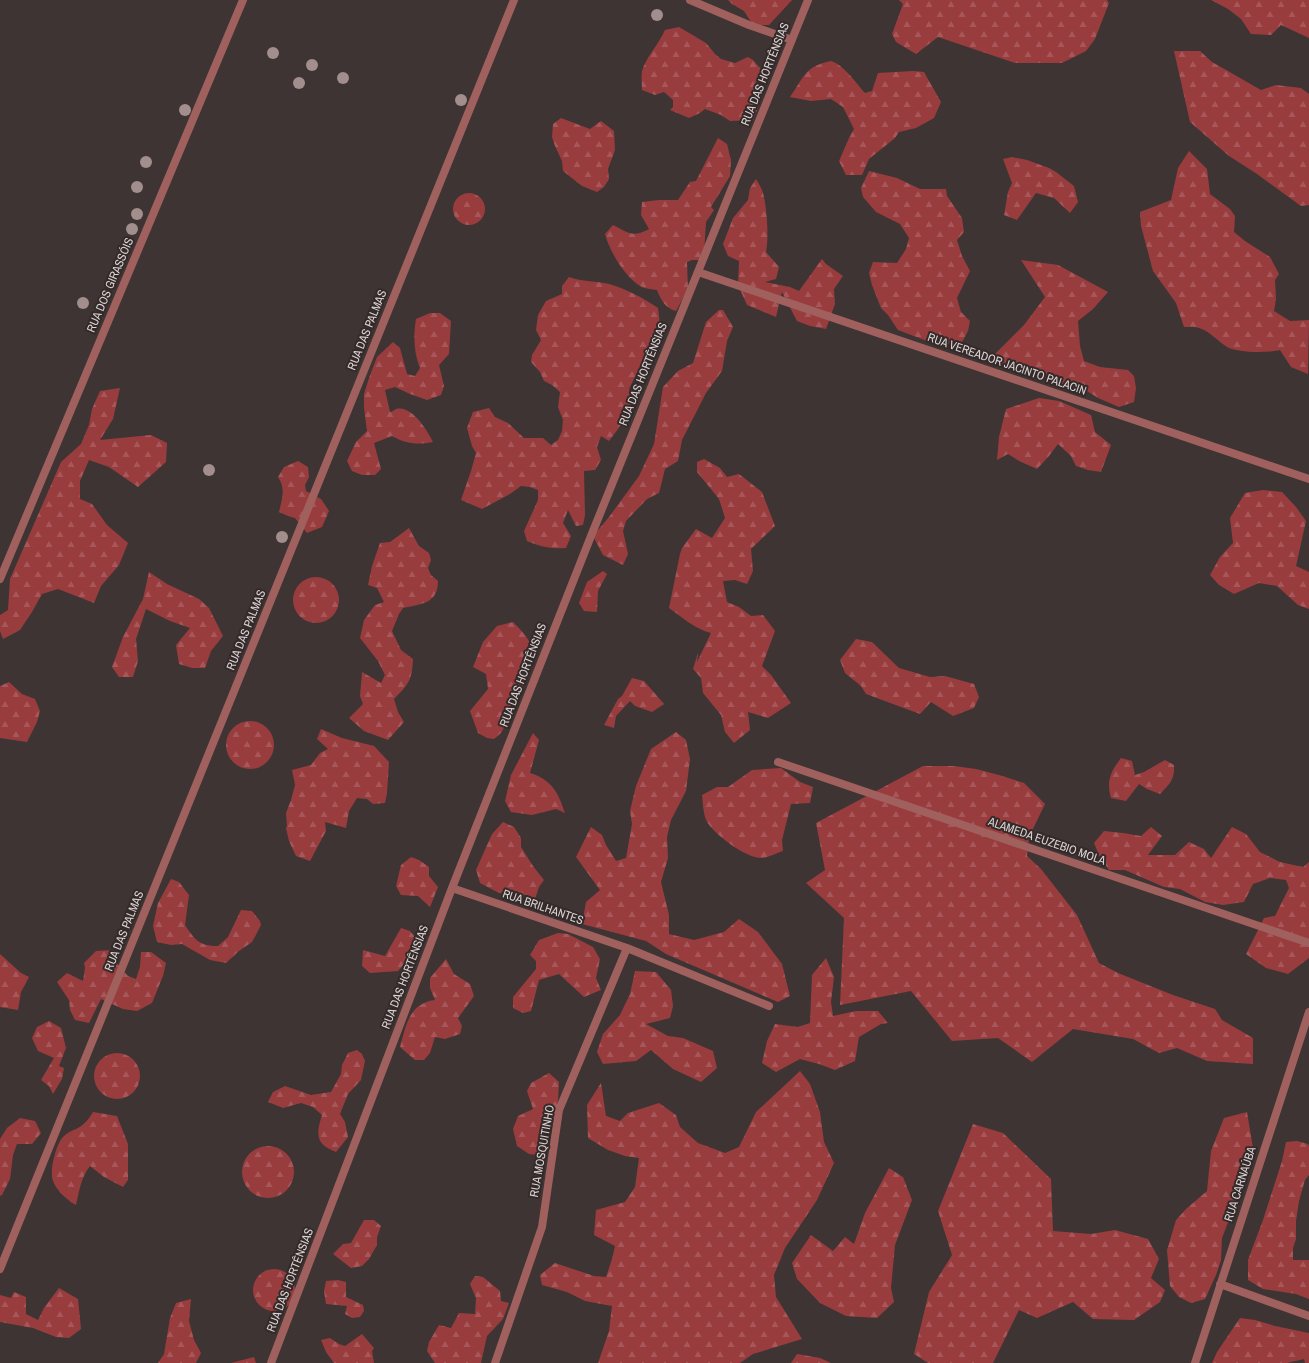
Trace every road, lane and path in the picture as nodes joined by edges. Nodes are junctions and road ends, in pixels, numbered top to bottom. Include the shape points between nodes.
1 (243, 0) edge
2 (514, 0) edge
3 (690, 0) edge
4 (808, 0) edge
5 (792, 40) junction
6 (698, 272) junction
7 (1309, 479) edge
8 (0, 579) edge
9 (778, 762) dead end
10 (452, 888) junction
11 (1309, 943) edge
12 (627, 948) junction
13 (769, 1006) dead end
14 (1309, 1012) edge
15 (0, 1270) edge
16 (1220, 1284) junction
17 (1309, 1316) edge
18 (271, 1363) edge
19 (495, 1363) edge
20 (1195, 1363) edge

1 - 8 street, RUA DOS GIRASSÓIS
2 - 15 street, RUA DAS PALMAS
3 - 5 street
4 - 5 street, RUA DAS HORTÊNSIAS
5 - 6 street, RUA DAS HORTÊNSIAS
6 - 7 street, RUA VEREADOR JACINTO PALACIN
6 - 10 street, RUA DAS HORTÊNSIAS
9 - 11 street, ALAMEDA EUZEBIO MOLA
10 - 12 street, RUA BRILHANTES
10 - 18 street, RUA DAS HORTÊNSIAS
12 - 13 street, RUA BRILHANTES
12 - 19 street, RUA MOSQUITINHO via 559,1110 542,1227
14 - 16 street, RUA CARNAÚBA
16 - 17 street
16 - 20 street, RUA CARNAÚBA

